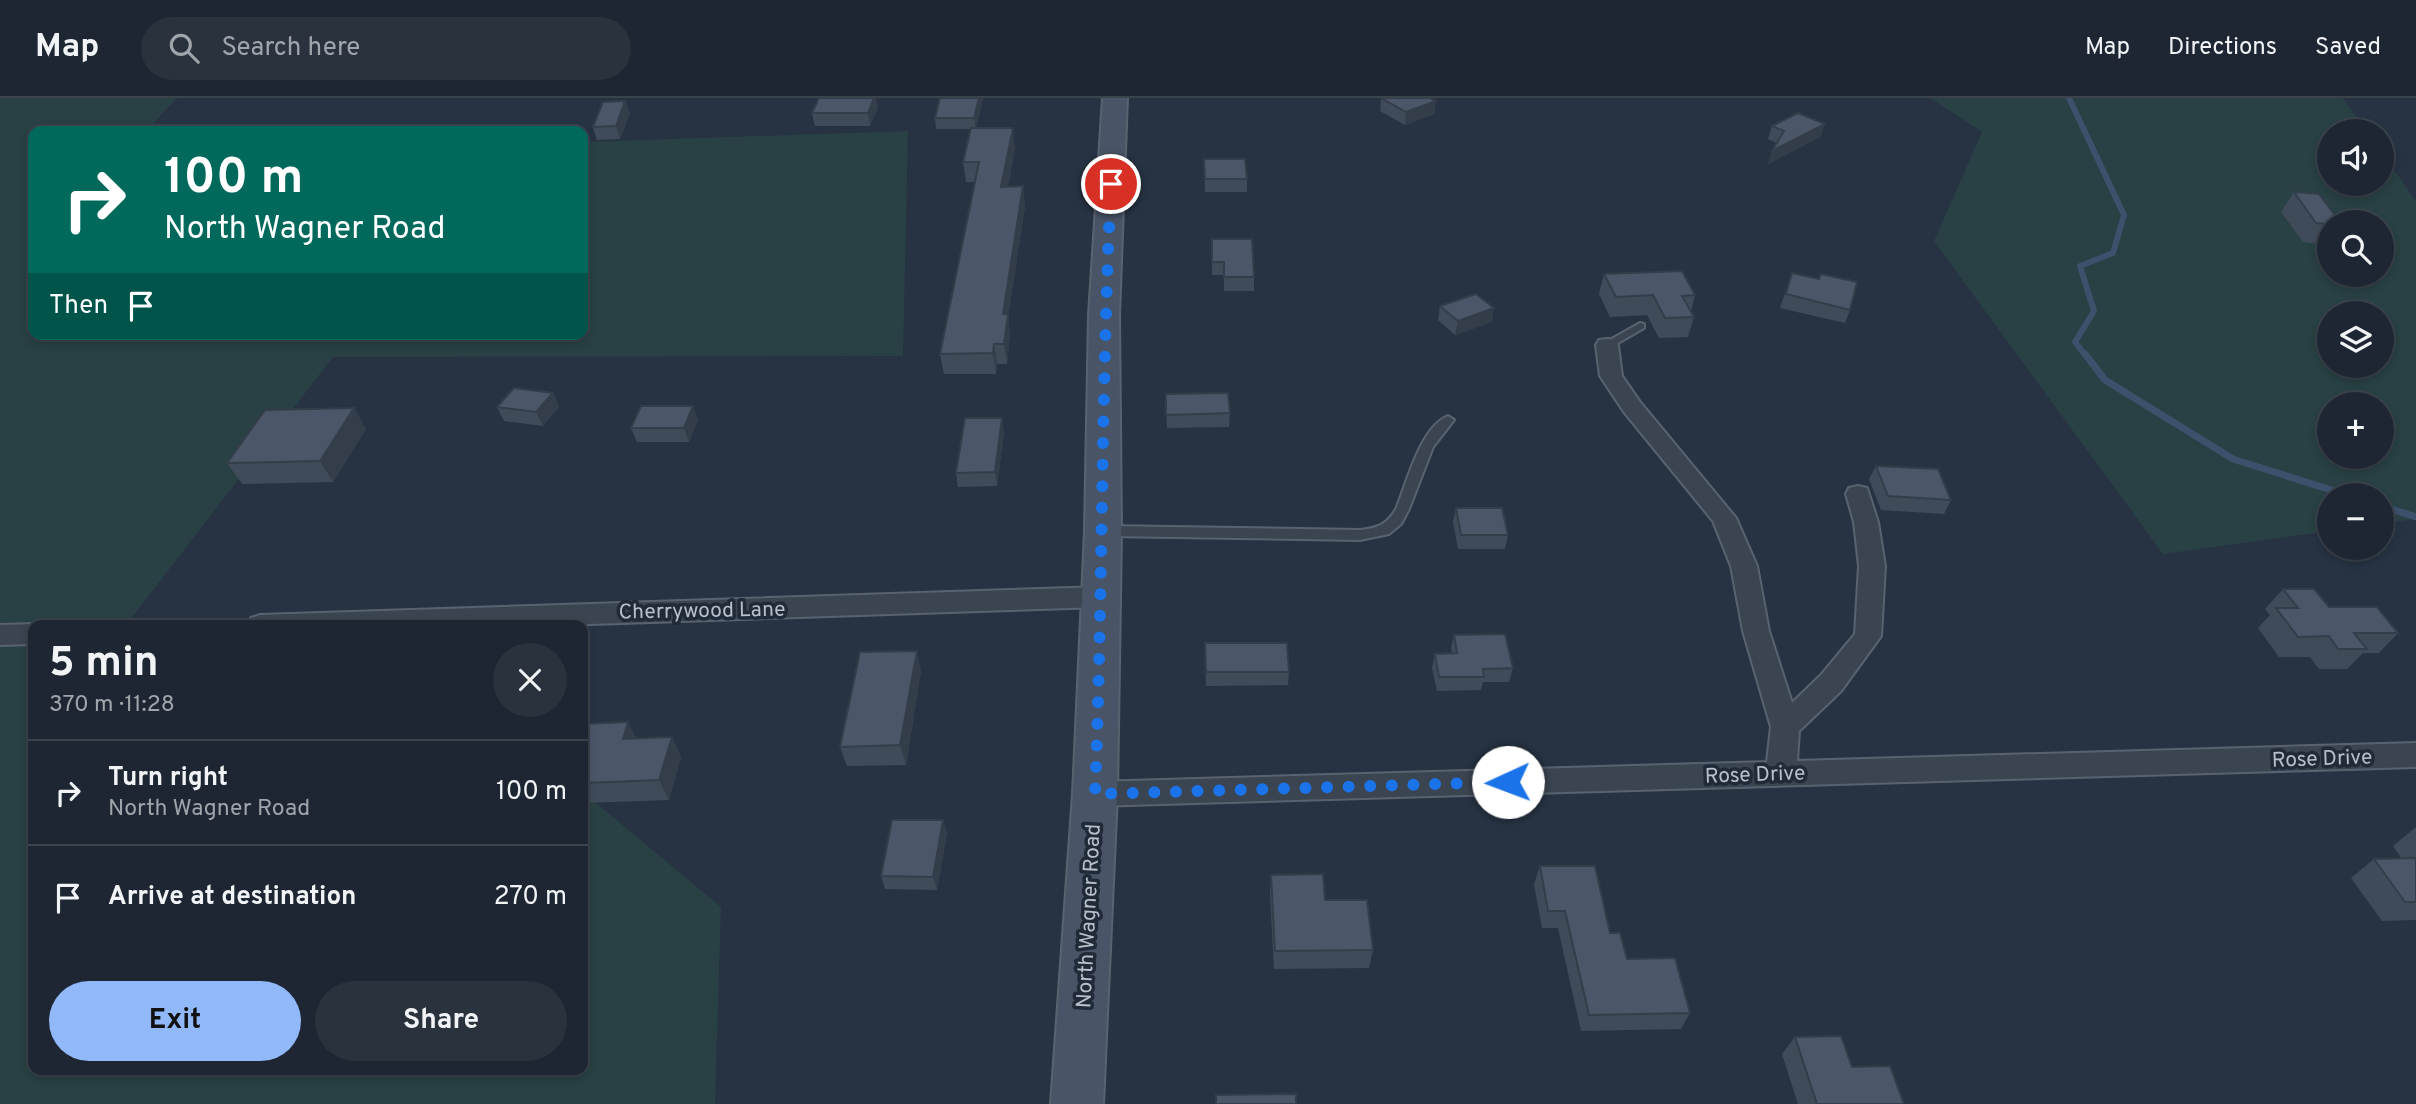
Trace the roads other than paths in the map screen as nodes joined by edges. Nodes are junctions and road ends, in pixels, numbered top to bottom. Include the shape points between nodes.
1 (1115, 98) edge
2 (1640, 326) dead end
3 (1607, 345) joint
4 (1448, 420) dead end
5 (1858, 494) dead end
6 (1103, 531) junction
7 (1102, 597) junction
8 (410, 620) edge
9 (28, 634) edge
10 (0, 635) edge
11 (1786, 727) junction
12 (2416, 755) edge
13 (1781, 773) junction
14 (1095, 794) junction
15 (1077, 1104) edge

1 - 6 main road, North Wagner Road via 1104,315
2 - 3 lane
3 - 11 street via 1611,376 1632,408 1724,518 1744,566 1756,631
4 - 6 lane via 1436,429 1419,459 1398,517 1387,530 1360,535
5 - 11 street via 1872,566 1868,636 1831,684
6 - 7 main road, North Wagner Road
7 - 8 street, Cherrywood Lane
7 - 14 main road, North Wagner Road
9 - 10 street
11 - 13 street
12 - 13 street, Rose Drive
13 - 14 street, Rose Drive
14 - 15 main road, North Wagner Road

